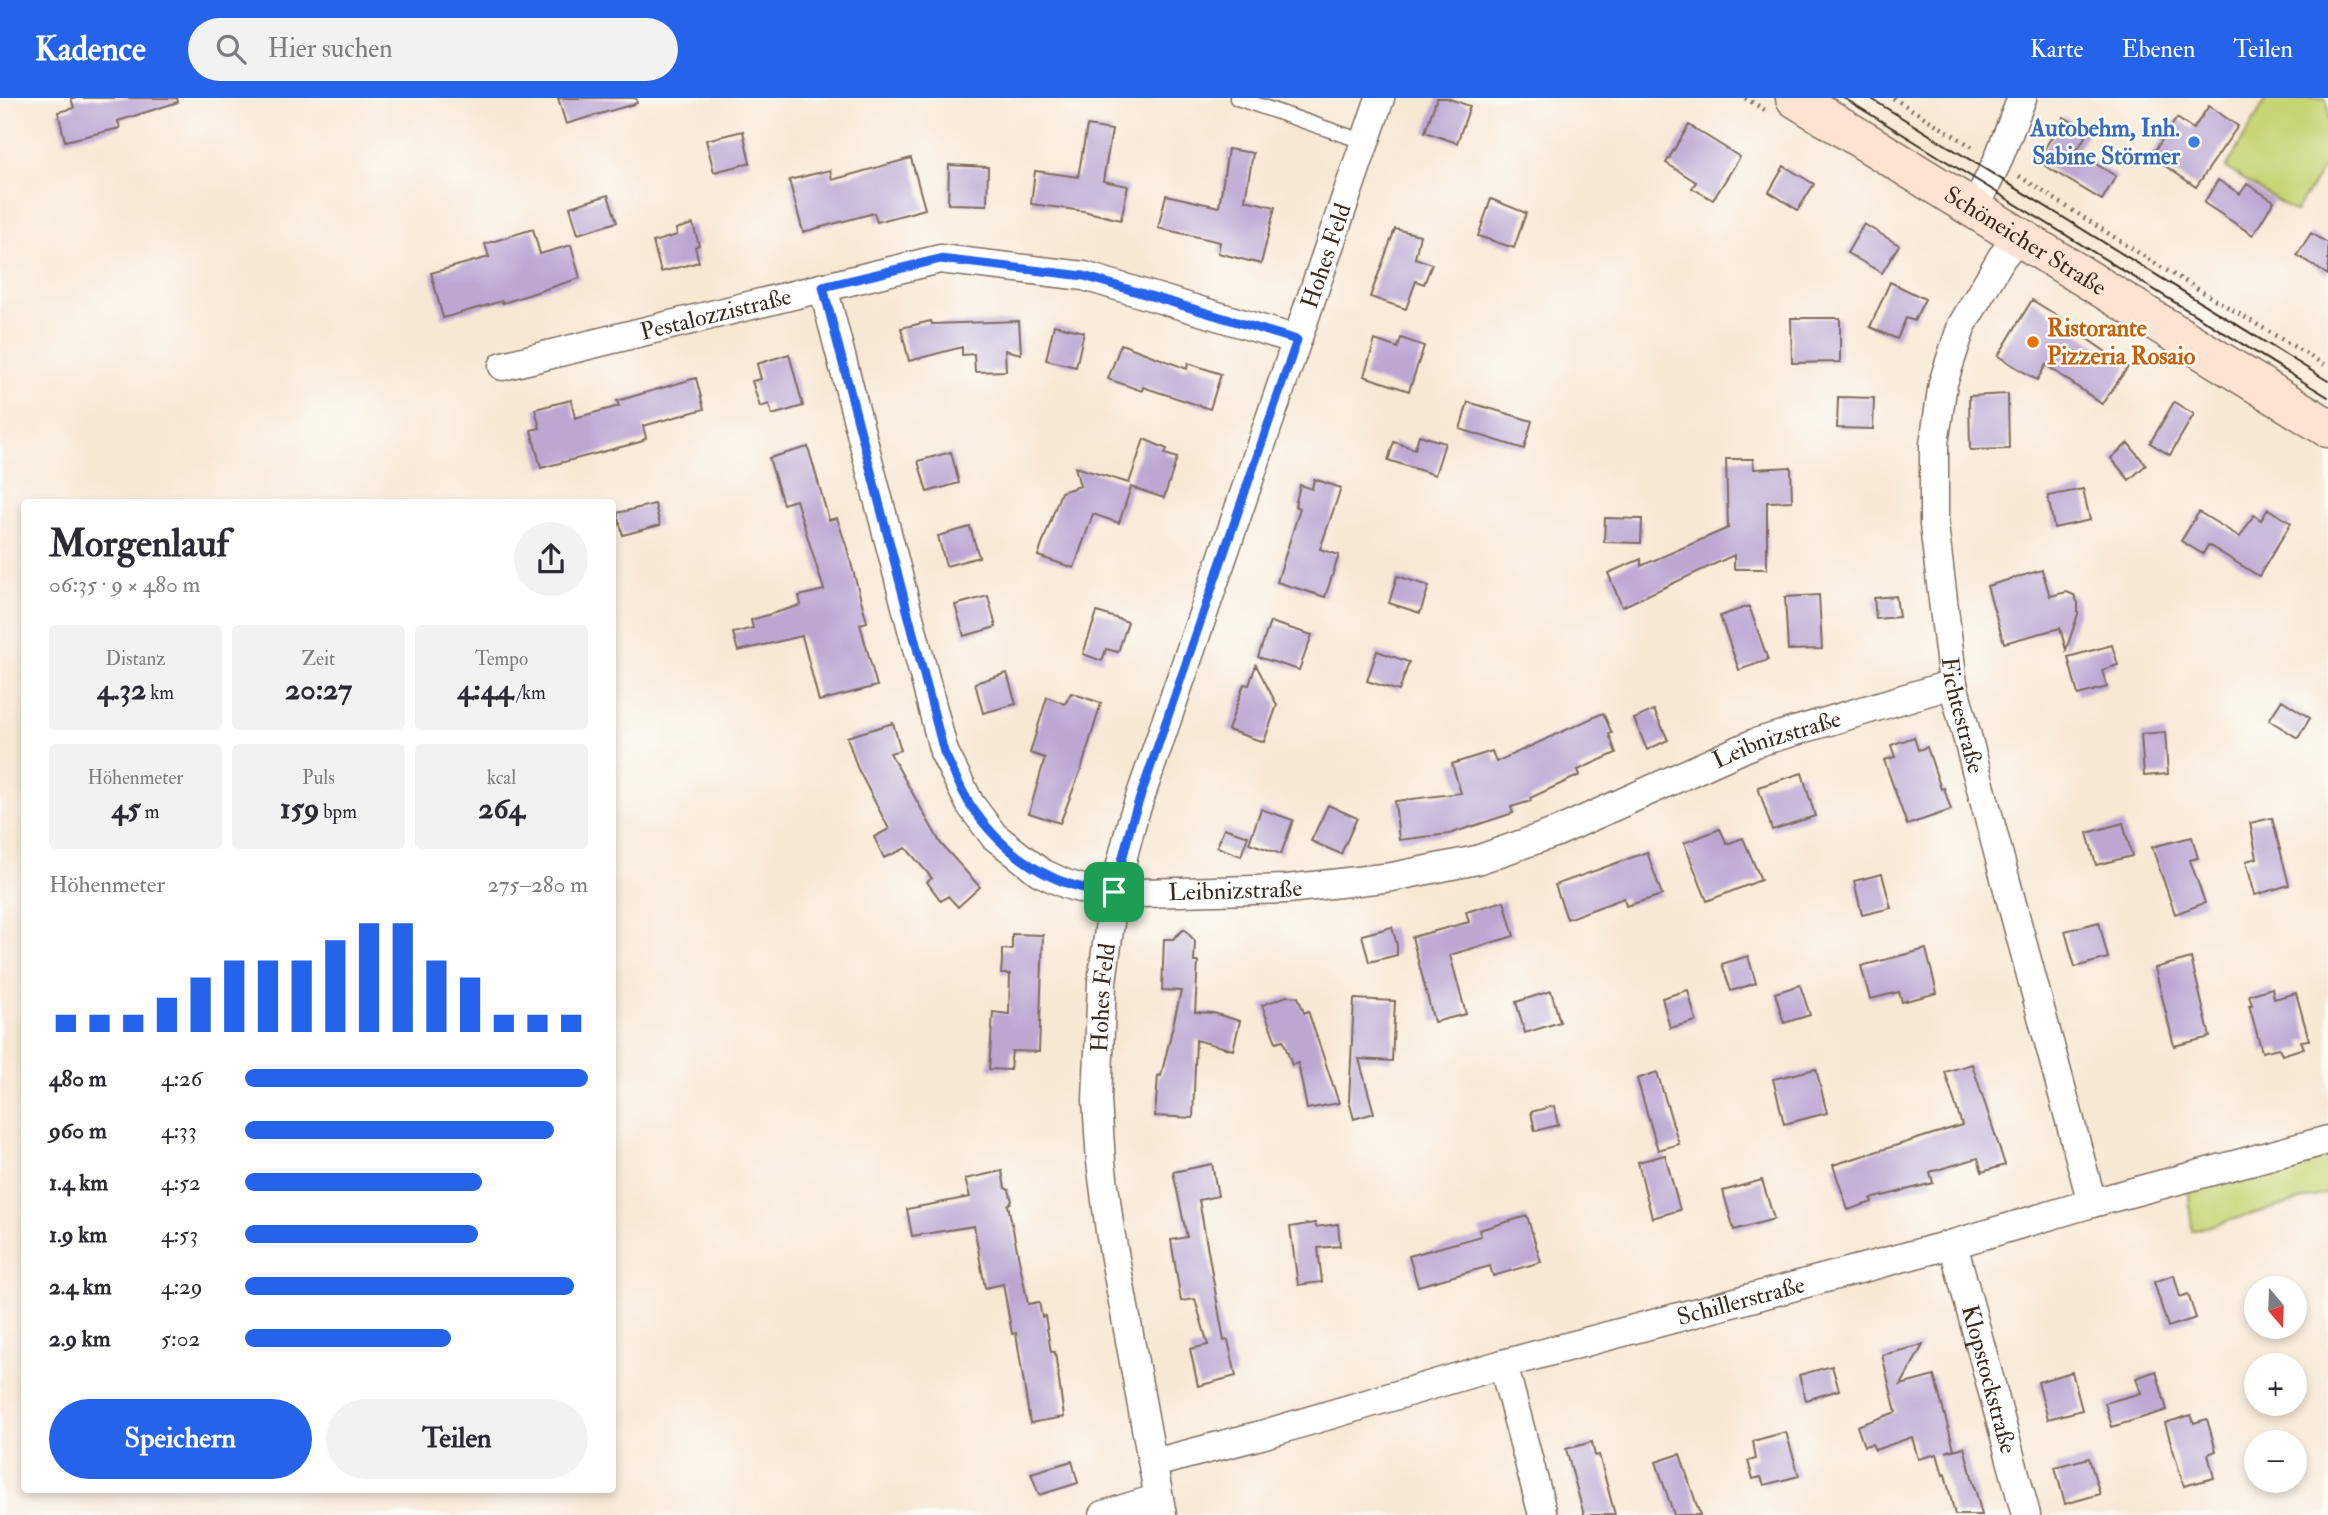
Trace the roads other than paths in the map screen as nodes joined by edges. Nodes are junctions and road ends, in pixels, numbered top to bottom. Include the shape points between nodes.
1 (1237, 98) edge
2 (1380, 98) edge
3 (1794, 98) edge
4 (2021, 98) edge
5 (1365, 142) junction
6 (1975, 208) junction
7 (2020, 236) junction
8 (823, 287) junction
9 (1297, 340) junction
10 (503, 366) dead end
11 (2328, 428) edge
12 (1953, 684) junction
13 (1114, 892) junction
14 (2328, 1140) edge
15 (2092, 1203) junction
16 (1953, 1244) junction
17 (1503, 1364) junction
18 (1154, 1463) junction
19 (1160, 1506) edge
20 (1104, 1515) edge
21 (1544, 1515) edge
22 (2026, 1515) edge

1 - 5 lane
2 - 5 street, Hohes Feld
3 - 6 main road, Schöneicher Straße
4 - 6 street
5 - 9 street, Hohes Feld
6 - 7 main road, Schöneicher Straße
7 - 11 main road, Schöneicher Straße
7 - 12 street, Fichtestraße via 2002,257 1962,325 1939,408 1934,525
8 - 9 street, Pestalozzistraße via 940,259 1084,276
8 - 10 street, Pestalozzistraße
8 - 13 street, Leibnizstraße via 944,752 970,804 994,836 1040,872 1089,891
9 - 13 street, Hohes Feld via 1132,821
12 - 13 street, Leibnizstraße via 1755,743 1557,832 1477,860 1392,877 1287,889
12 - 15 street, Fichtestraße
13 - 18 street, Hohes Feld via 1102,982 1097,1100 1101,1161
14 - 15 street, Schillerstraße
15 - 16 street, Schillerstraße
16 - 17 street, Schillerstraße
16 - 22 street, Klopstockstraße
17 - 18 street, Schillerstraße
17 - 21 street
18 - 19 street, Hohes Feld
19 - 20 street

